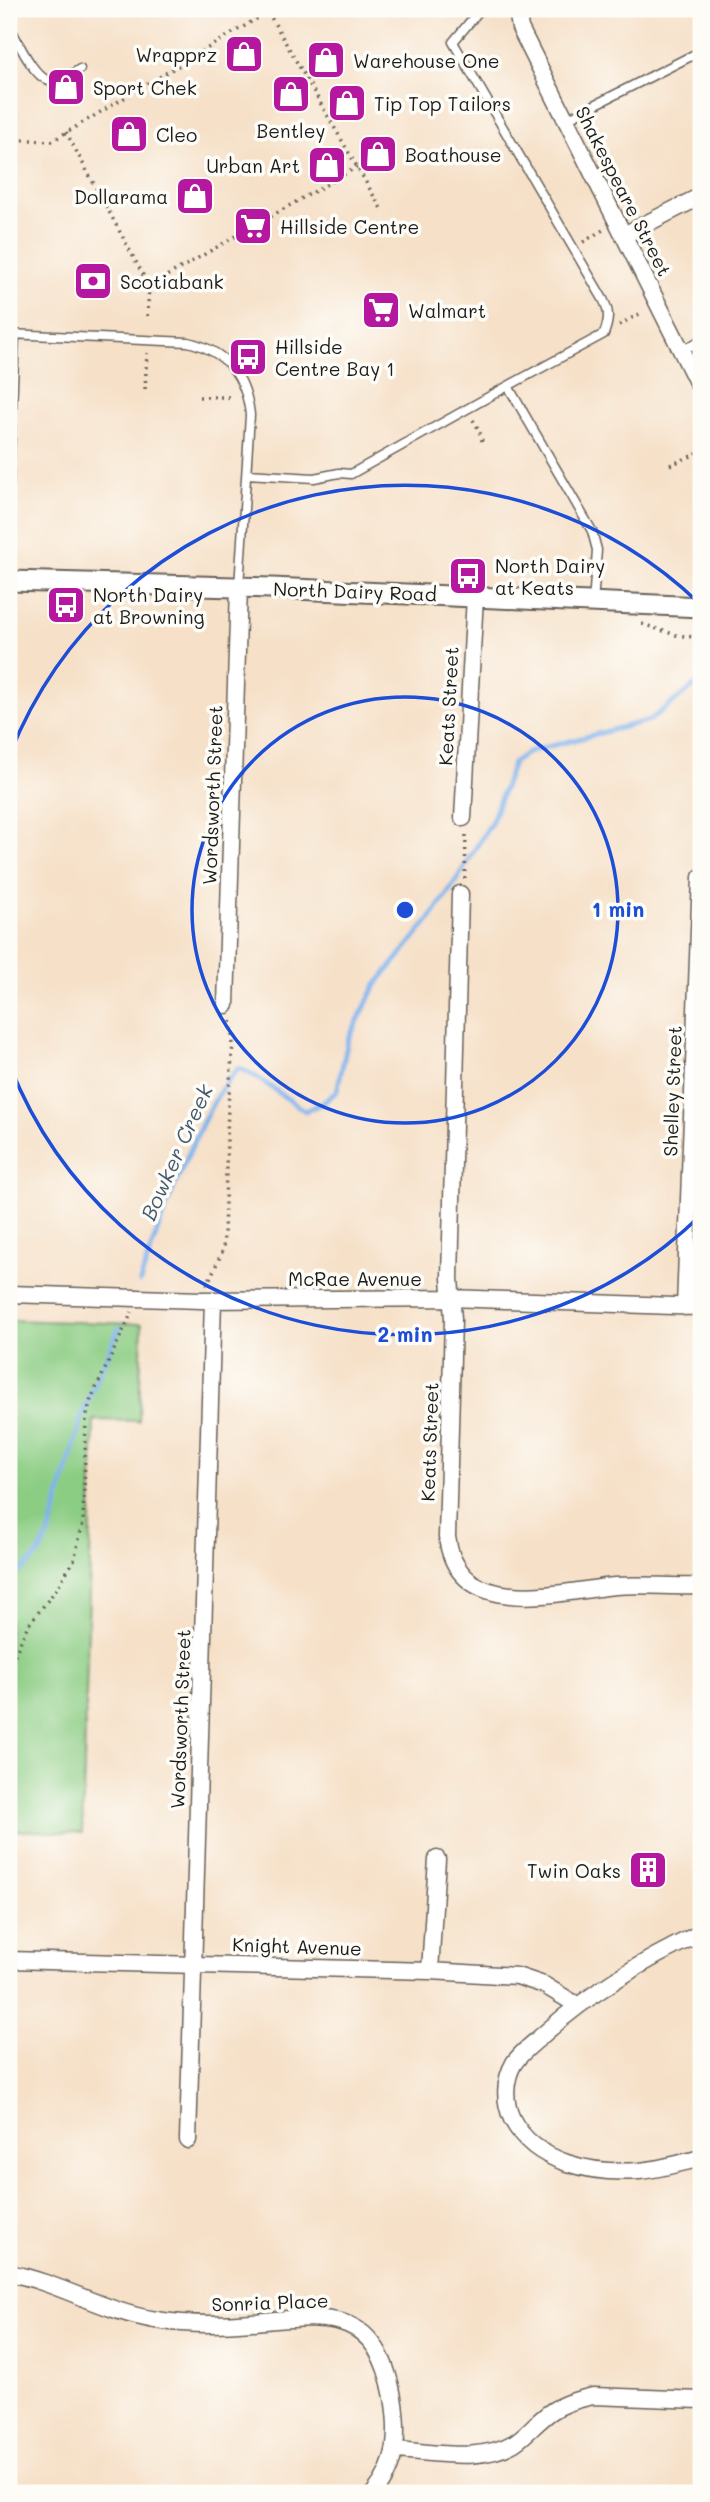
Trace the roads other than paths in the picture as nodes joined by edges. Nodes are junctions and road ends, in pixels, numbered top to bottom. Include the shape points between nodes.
1 (517, 9) edge
2 (479, 11) dead end
3 (9, 25) edge
4 (701, 51) edge
5 (80, 69) dead end
6 (565, 120) junction
7 (701, 196) edge
8 (621, 229) junction
9 (12, 334) edge
10 (701, 340) edge
11 (681, 351) junction
12 (508, 386) junction
13 (701, 390) edge
14 (247, 474) junction
15 (9, 487) edge
16 (9, 580) edge
17 (239, 587) junction
18 (475, 596) junction
19 (593, 603) junction
20 (701, 607) edge
21 (463, 818) dead end
22 (701, 877) edge
23 (462, 889) road end
24 (226, 1005) road end
25 (9, 1294) edge
26 (209, 1295) junction
27 (451, 1298) junction
28 (693, 1307) edge
29 (701, 1586) edge
30 (437, 1859) dead end
31 (701, 1933) edge
32 (9, 1961) edge
33 (194, 1965) junction
34 (430, 1971) junction
35 (577, 2005) junction
36 (188, 2140) dead end
37 (701, 2158) edge
38 (9, 2273) edge
39 (701, 2400) edge
40 (395, 2450) junction
41 (374, 2493) edge

1 - 6 street, Shakespeare Street via 520,28
2 - 12 lane via 453,42 608,308 609,320 604,334
3 - 5 lane via 44,79 61,80
4 - 6 lane
6 - 8 street, Shakespeare Street
7 - 8 street
8 - 11 street, Shakespeare Street
9 - 14 lane via 188,342 215,351 242,383 248,399
9 - 15 lane
10 - 11 lane
11 - 13 street, Shakespeare Street
12 - 14 lane via 351,474 314,478
12 - 19 lane via 592,531 597,551
14 - 17 lane
16 - 17 street, North Dairy Road
17 - 18 street, North Dairy Road
17 - 24 street, Wordsworth Street
18 - 19 street, North Dairy Road
18 - 21 street, Keats Street
19 - 20 street, North Dairy Road
22 - 28 street, Shelley Street
23 - 27 street, Keats Street
25 - 26 street, McRae Avenue
26 - 27 street, McRae Avenue
26 - 33 street, Wordsworth Street
27 - 28 street, McRae Avenue
27 - 29 street, Keats Street via 447,1536 461,1573 489,1592 530,1596 618,1586
30 - 34 street
31 - 35 street
32 - 33 street, Knight Avenue
33 - 34 street, Knight Avenue
33 - 36 street, Wordsworth Street
34 - 35 street, Knight Avenue via 517,1976 544,1985
35 - 37 street via 521,2054 510,2072 507,2104 521,2133 553,2158 596,2169 641,2171
38 - 40 street, Sonria Place via 151,2320 203,2325 324,2318 348,2325 368,2338 386,2367 397,2420
39 - 40 street via 593,2396 552,2410 513,2444 488,2453
40 - 41 street, Sonria Place

